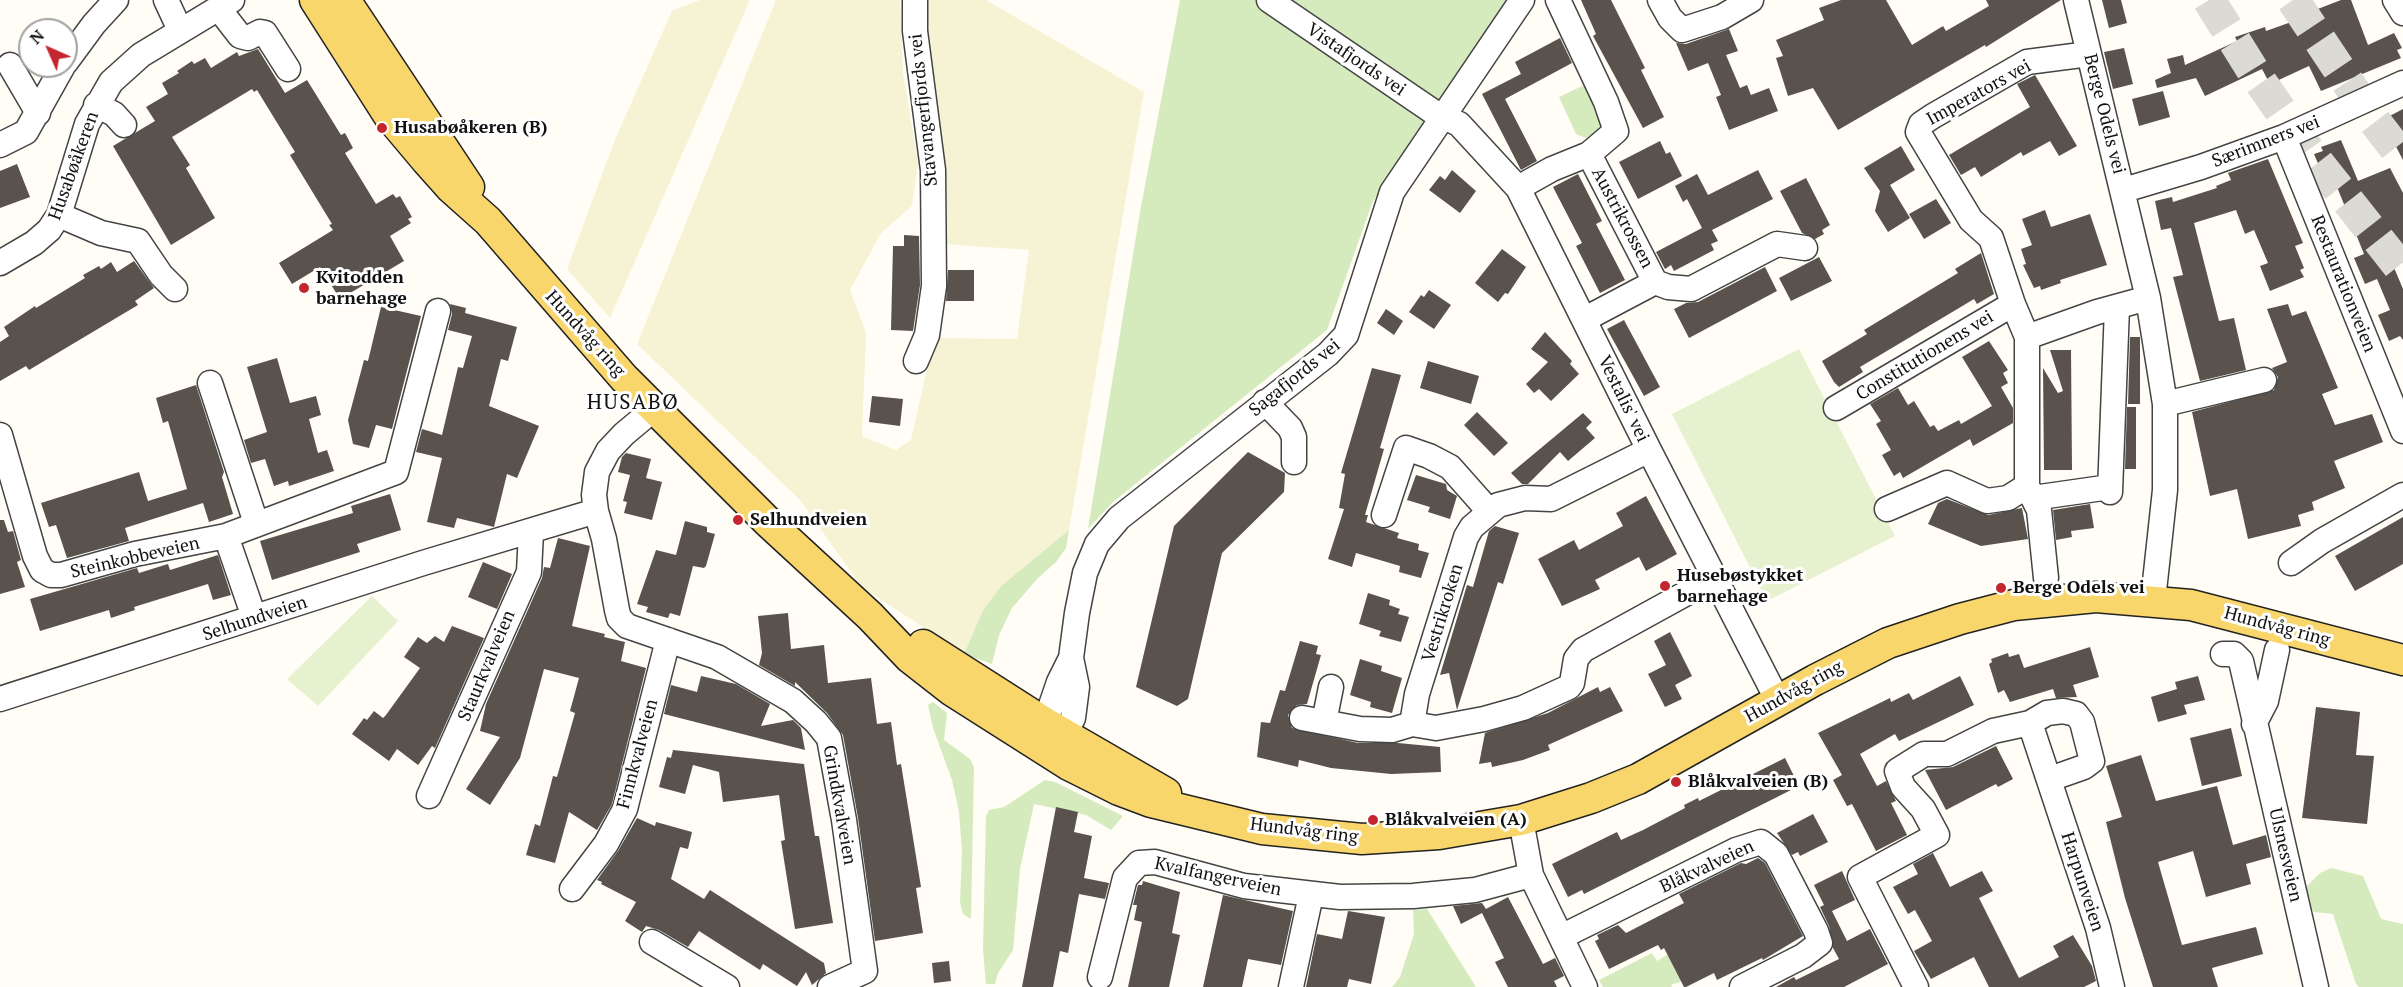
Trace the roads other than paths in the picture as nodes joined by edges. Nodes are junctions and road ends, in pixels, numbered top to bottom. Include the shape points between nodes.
1 (116, 0) edge
2 (166, 0) edge
3 (315, 0) edge
4 (345, 0) edge
5 (915, 0) edge
6 (1269, 0) edge
7 (1522, 0) edge
8 (1558, 0) edge
9 (1660, 0) edge
10 (1751, 0) edge
11 (2076, 0) edge
12 (2395, 0) edge
13 (230, 3) edge
14 (2403, 13) edge
15 (180, 30) junction
16 (78, 46) edge
17 (2089, 54) junction
18 (10, 65) dead end
19 (288, 69) dead end
20 (57, 78) edge
21 (2403, 83) edge
22 (96, 105) junction
23 (38, 113) junction
24 (1445, 116) junction
25 (124, 125) dead end
26 (2284, 137) junction
27 (0, 145) edge
28 (1589, 154) junction
29 (1518, 188) junction
30 (2124, 190) junction
31 (59, 215) junction
32 (488, 221) junction
33 (1981, 228) joint
34 (1805, 248) dead end
35 (0, 263) edge
36 (1654, 282) junction
37 (175, 288) dead end
38 (2148, 298) junction
39 (2013, 304) junction
40 (2117, 307) junction
41 (438, 311) dead end
42 (1585, 320) junction
43 (2027, 337) junction
44 (915, 361) dead end
45 (2265, 380) dead end
46 (210, 384) dead end
47 (1265, 402) junction
48 (2165, 404) junction
49 (1836, 408) dead end
50 (654, 409) junction
51 (2403, 431) edge
52 (0, 435) edge
53 (1649, 450) junction
54 (1294, 462) dead end
55 (2030, 492) junction
56 (2403, 495) edge
57 (1887, 509) dead end
58 (596, 511) junction
59 (1489, 511) junction
60 (1384, 515) dead end
61 (256, 523) junction
62 (531, 532) junction
63 (226, 536) junction
64 (2291, 563) dead end
65 (1714, 578) junction
66 (2046, 578) dead end
67 (2153, 600) junction
68 (254, 617) junction
69 (668, 640) junction
70 (2277, 650) dead end
71 (2223, 654) dead end
72 (2403, 660) edge
73 (1331, 687) dead end
74 (0, 699) edge
75 (1778, 701) junction
76 (2030, 723) junction
77 (1412, 724) junction
78 (2254, 724) junction
79 (1052, 736) junction
80 (2050, 778) junction
81 (429, 796) dead end
82 (1521, 820) junction
83 (1531, 875) junction
84 (572, 889) dead end
85 (1311, 895) junction
86 (1561, 937) junction
87 (652, 942) dead end
88 (1100, 977) dead end
89 (728, 987) edge
90 (830, 987) edge
91 (1291, 987) edge
92 (1585, 987) edge
93 (1742, 987) edge
94 (1916, 987) edge
95 (2112, 987) edge
96 (2316, 987) edge

1 - 16 street
2 - 15 street
3 - 32 main road, Hundvåg ring via 388,116 451,188
4 - 32 main road, Hundvåg ring via 462,174
5 - 44 street, Stavangerfjords vei via 915,31 933,170 934,286 927,335
6 - 24 street, Vistafjords vei
7 - 24 street, Sagafjords vei
8 - 28 street, Austrikrossen via 1616,126 1613,135
9 - 10 street via 1682,30 1722,17
11 - 17 street, Berge Odels vei
12 - 14 street
13 - 15 street, Husabøåkeren
13 - 19 street via 240,36 265,33
15 - 22 street, Husabøåkeren via 131,62
17 - 30 street, Berge Odels vei
17 - 33 street, Imperators vei via 2027,62 1919,127 1919,135 1963,207
18 - 23 street
20 - 23 street
21 - 26 street, Særimners vei
22 - 25 street via 114,114
22 - 31 street, Husabøåkeren via 82,136
23 - 27 street via 26,132
24 - 29 street, Vestalis' vei via 1459,124
24 - 47 street, Sagafjords vei via 1392,192 1346,335 1328,354
26 - 30 street, Særimners vei
26 - 51 street, Restaurationveien
28 - 29 street, Austrikrossen
28 - 36 street, Austrikrossen
29 - 42 street, Vestalis' vei
30 - 38 street, Berge Odels vei
31 - 35 street, Husabøåkeren via 50,230
31 - 37 street via 101,233 138,241
32 - 50 main road, Hundvåg ring via 571,320
33 - 39 street, Constitutionens vei via 1991,238
34 - 36 street, Austrikrossen via 1777,244 1691,289
36 - 42 street, Austrikrossen
38 - 40 street
38 - 48 street, Berge Odels vei
39 - 43 street, Constitutionens vei
39 - 49 street, Constitutionens vei
40 - 43 street
40 - 55 street via 2110,490
41 - 61 street, Steinkobbeveien via 396,472
42 - 53 street, Vestalis' vei
43 - 55 street, Constitutionens vei
45 - 48 street
46 - 61 street
47 - 54 street via 1290,428
47 - 79 street, Sagafjords vei via 1103,535 1085,573 1071,658 1077,687 1073,718
48 - 67 street, Berge Odels vei via 2165,490
50 - 58 street via 608,451 597,472
50 - 79 main road, Hundvåg ring via 910,658 980,710
52 - 63 street, Steinkobbeveien via 35,556 42,570 51,575
53 - 59 street, Vestrikroken via 1551,499 1515,499
53 - 65 street, Vestalis' vei
55 - 57 street via 1987,501 1947,483
55 - 66 street, Constitutionens vei via 2039,510
56 - 64 street
58 - 62 street, Selhundveien
58 - 69 street, Grindkvalveien via 619,618 637,631
59 - 60 street via 1450,467 1406,448
59 - 77 street, Vestrikroken via 1466,537 1417,694
61 - 63 street, Steinkobbeveien
62 - 68 street, Selhundveien
62 - 81 street, Staurkvalveien via 529,572
63 - 68 street
65 - 75 street, Vestalis' vei
65 - 77 street via 1583,650 1574,665 1572,683 1560,692 1523,708 1467,723 1436,728
67 - 72 main road, Hundvåg ring via 2229,613
67 - 75 main road, Hundvåg ring via 2096,597 2014,605 1960,619 1888,643
68 - 74 street, Selhundveien
69 - 84 street, Finnkvalveien via 625,809 606,844
69 - 90 street, Grindkvalveien via 717,657 793,701 829,738 865,971
70 - 78 street via 2266,701
71 - 78 street, Ulsnesveien via 2234,654 2241,661
73 - 77 street via 1313,720 1377,730 1402,729
75 - 82 main road, Hundvåg ring via 1638,779
76 - 80 street, Harpunveien
76 - 80 street via 2047,713 2063,711 2076,714 2082,722 2092,761
76 - 94 street via 1993,731 1947,754 1924,754 1899,768 1900,781 1923,809 1937,835 1860,877
78 - 96 street, Ulsnesveien
79 - 82 main road, Hundvåg ring via 1119,790 1151,802 1262,829 1362,839 1439,834
80 - 95 street, Harpunveien via 2098,928
82 - 83 street
83 - 85 street, Kvalfangerveien via 1497,886 1455,892 1368,898
83 - 86 street
85 - 88 street, Kvalfangerveien via 1222,881 1155,862 1140,863 1125,878
85 - 91 street
86 - 92 street
86 - 93 street, Blåkvalveien via 1743,847 1761,842 1776,854 1820,943
87 - 89 street

